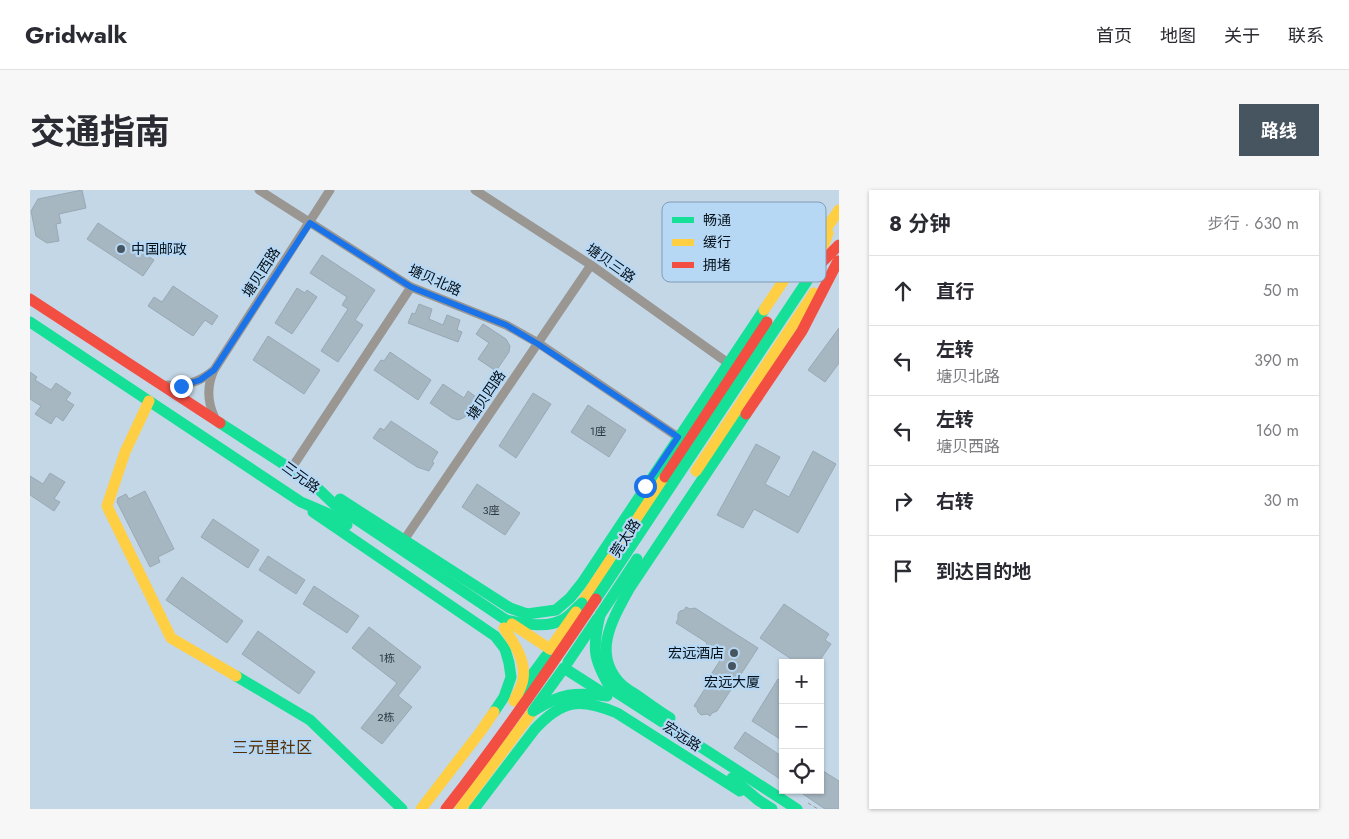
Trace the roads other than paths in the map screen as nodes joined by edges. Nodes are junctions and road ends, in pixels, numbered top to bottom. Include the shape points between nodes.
1 (259, 190) edge
2 (330, 190) edge
3 (475, 190) edge
4 (836, 214) edge
5 (310, 223) junction
6 (826, 228) edge
7 (826, 240) edge
8 (839, 245) edge
9 (826, 258) edge
10 (838, 260) edge
11 (591, 265) junction
12 (826, 277) edge
13 (783, 282) edge
14 (792, 282) edge
15 (806, 282) edge
16 (822, 282) edge
17 (411, 287) junction
18 (30, 299) edge
19 (30, 322) edge
20 (538, 344) junction
21 (728, 363) junction
22 (214, 370) junction
23 (160, 384) junction
24 (149, 401) junction
25 (217, 421) junction
26 (678, 437) junction
27 (291, 469) junction
28 (311, 482) junction
29 (301, 502) junction
30 (404, 540) junction
31 (385, 545) junction
32 (582, 603) junction
33 (541, 612) junction
34 (600, 615) junction
35 (505, 624) junction
36 (548, 652) junction
37 (606, 660) junction
38 (509, 663) junction
39 (566, 665) junction
40 (609, 692) junction
41 (514, 701) junction
42 (566, 705) junction
43 (533, 711) junction
44 (740, 779) junction
45 (765, 788) junction
46 (758, 800) junction
47 (802, 806) edge
48 (402, 809) edge
49 (421, 809) edge
50 (433, 809) edge
51 (446, 809) edge
52 (460, 809) edge
53 (474, 809) edge
54 (772, 809) edge

1 - 5 street, 塘贝北路
2 - 5 street, 塘贝西路
3 - 11 street, 塘贝三路
4 - 6 main road, 莞太路
4 - 7 main road
5 - 17 street, 塘贝北路
5 - 22 street, 塘贝西路
8 - 9 main road
10 - 12 main road, 莞太路
10 - 37 main road via 802,330 629,589 614,616 607,638
11 - 20 street, 塘贝四路
11 - 21 street, 塘贝三路
13 - 21 main road
14 - 32 main road, 莞太路
15 - 51 main road, bridge via 557,658
16 - 34 main road, 莞太路
17 - 20 street, 塘贝北路 via 506,325
17 - 27 street
18 - 23 main road, 三元路
19 - 24 main road, 三元路
20 - 26 street, 塘贝北路
20 - 30 street, 塘贝四路
21 - 26 main road
22 - 23 street via 188,385
22 - 25 street via 209,395
23 - 25 main road, 三元路
24 - 29 main road, 三元路
24 - 48 main road via 125,452 107,506 171,638 310,720
25 - 27 main road, 三元路
26 - 33 main road via 582,583 556,610
27 - 28 main road, 三元路
28 - 30 main road
28 - 31 main road, 三元路
29 - 31 main road, 三元路
29 - 38 main road via 495,636 505,649
30 - 33 main road via 510,608 527,614
31 - 35 main road, 三元路
32 - 35 main road, bridge via 564,618 548,625
32 - 36 main road, 莞太路, bridge
33 - 37 main road via 572,612 586,619 604,644
33 - 38 main road via 516,632 510,647
34 - 39 main road, 莞太路, bridge
34 - 40 main road, bridge via 594,651
35 - 36 main road, 三元路, bridge
35 - 41 main road, bridge via 522,663 523,679
36 - 39 main road, 三元路, bridge
36 - 41 main road, 莞太路, bridge
37 - 42 main road via 594,690 582,700
37 - 45 main road via 623,686 747,770
38 - 42 main road via 513,678 535,701 550,706
38 - 49 main road via 511,677 504,697
39 - 40 main road, 宏远路
39 - 43 main road, 莞太路, bridge
40 - 43 main road, bridge via 567,694 553,698
40 - 44 main road, 宏远路
41 - 50 main road, 莞太路
42 - 46 main road via 583,703 617,713
42 - 53 main road via 538,724
43 - 52 main road, 莞太路
44 - 45 main road, 宏远路
44 - 46 main road, 宏远路
45 - 47 main road, 宏远路
46 - 54 main road, 宏远路

